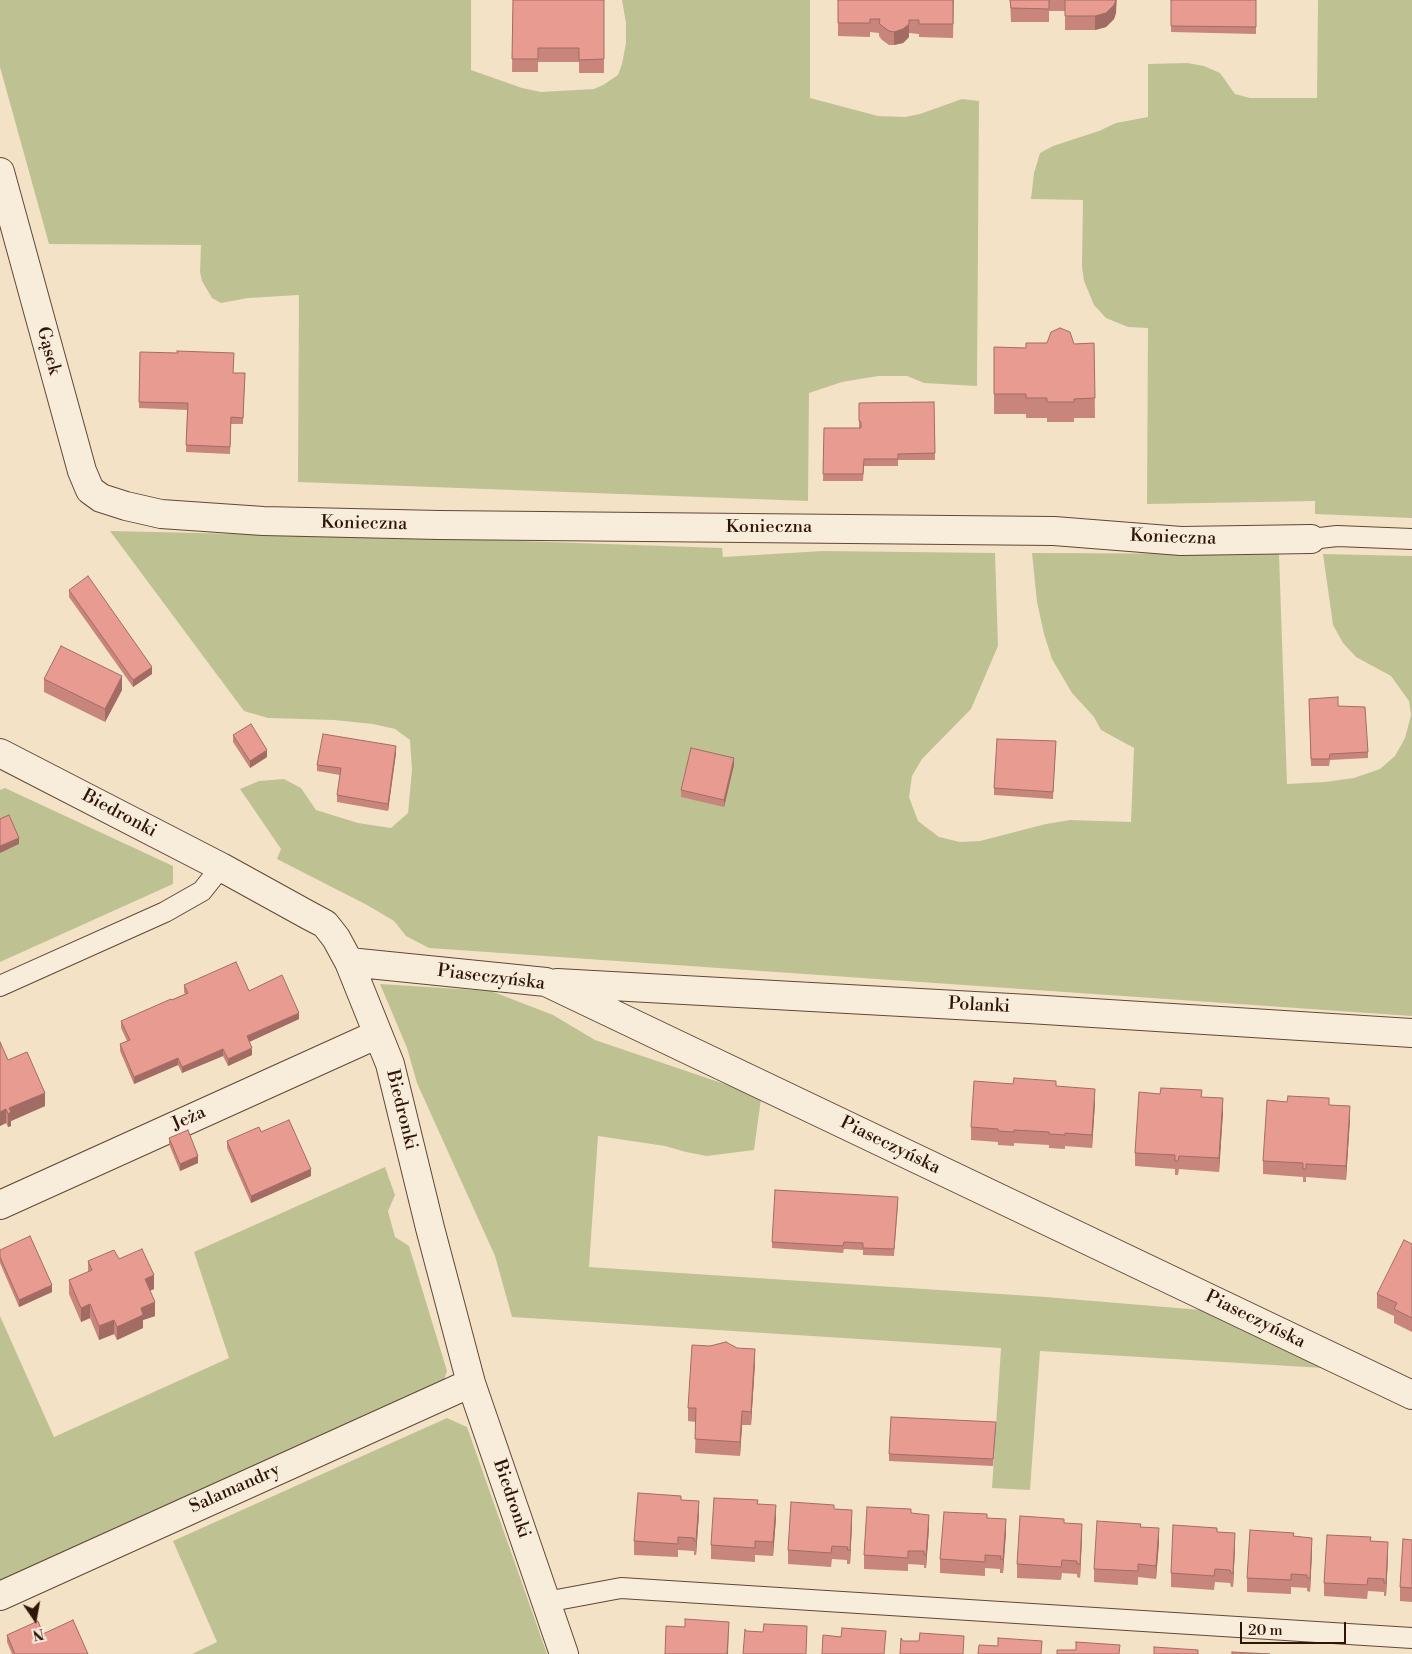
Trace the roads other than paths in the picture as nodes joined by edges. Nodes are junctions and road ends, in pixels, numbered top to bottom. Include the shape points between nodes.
1 (0, 172) edge
2 (126, 506) joint
3 (1311, 539) joint
4 (1412, 539) edge
5 (0, 753) edge
6 (220, 868) junction
7 (349, 962) junction
8 (546, 982) junction
9 (0, 986) edge
10 (1412, 1033) edge
11 (378, 1034) junction
12 (0, 1205) edge
13 (471, 1382) junction
14 (1412, 1395) edge
15 (0, 1596) edge
16 (546, 1602) junction
17 (1412, 1638) edge
18 (564, 1654) edge

1 - 2 street, Gąsek via 82,471 90,490 101,498
2 - 3 street, Konieczna via 162,514 263,521 439,526 1054,531 1181,540
3 - 4 lane, Konieczna via 1338,536
5 - 6 street, Biedronki
6 - 7 street, Biedronki via 325,924
6 - 9 lane via 202,891 165,912
7 - 8 street, Piaseczyńska
7 - 11 street, Biedronki
8 - 10 street, Polanki
8 - 14 street, Piaseczyńska
11 - 12 street, Jeża
11 - 13 street, Biedronki via 390,1064
13 - 15 street, Salamandry
13 - 16 street, Biedronki
16 - 17 lane via 621,1588
16 - 18 street, Biedronki

